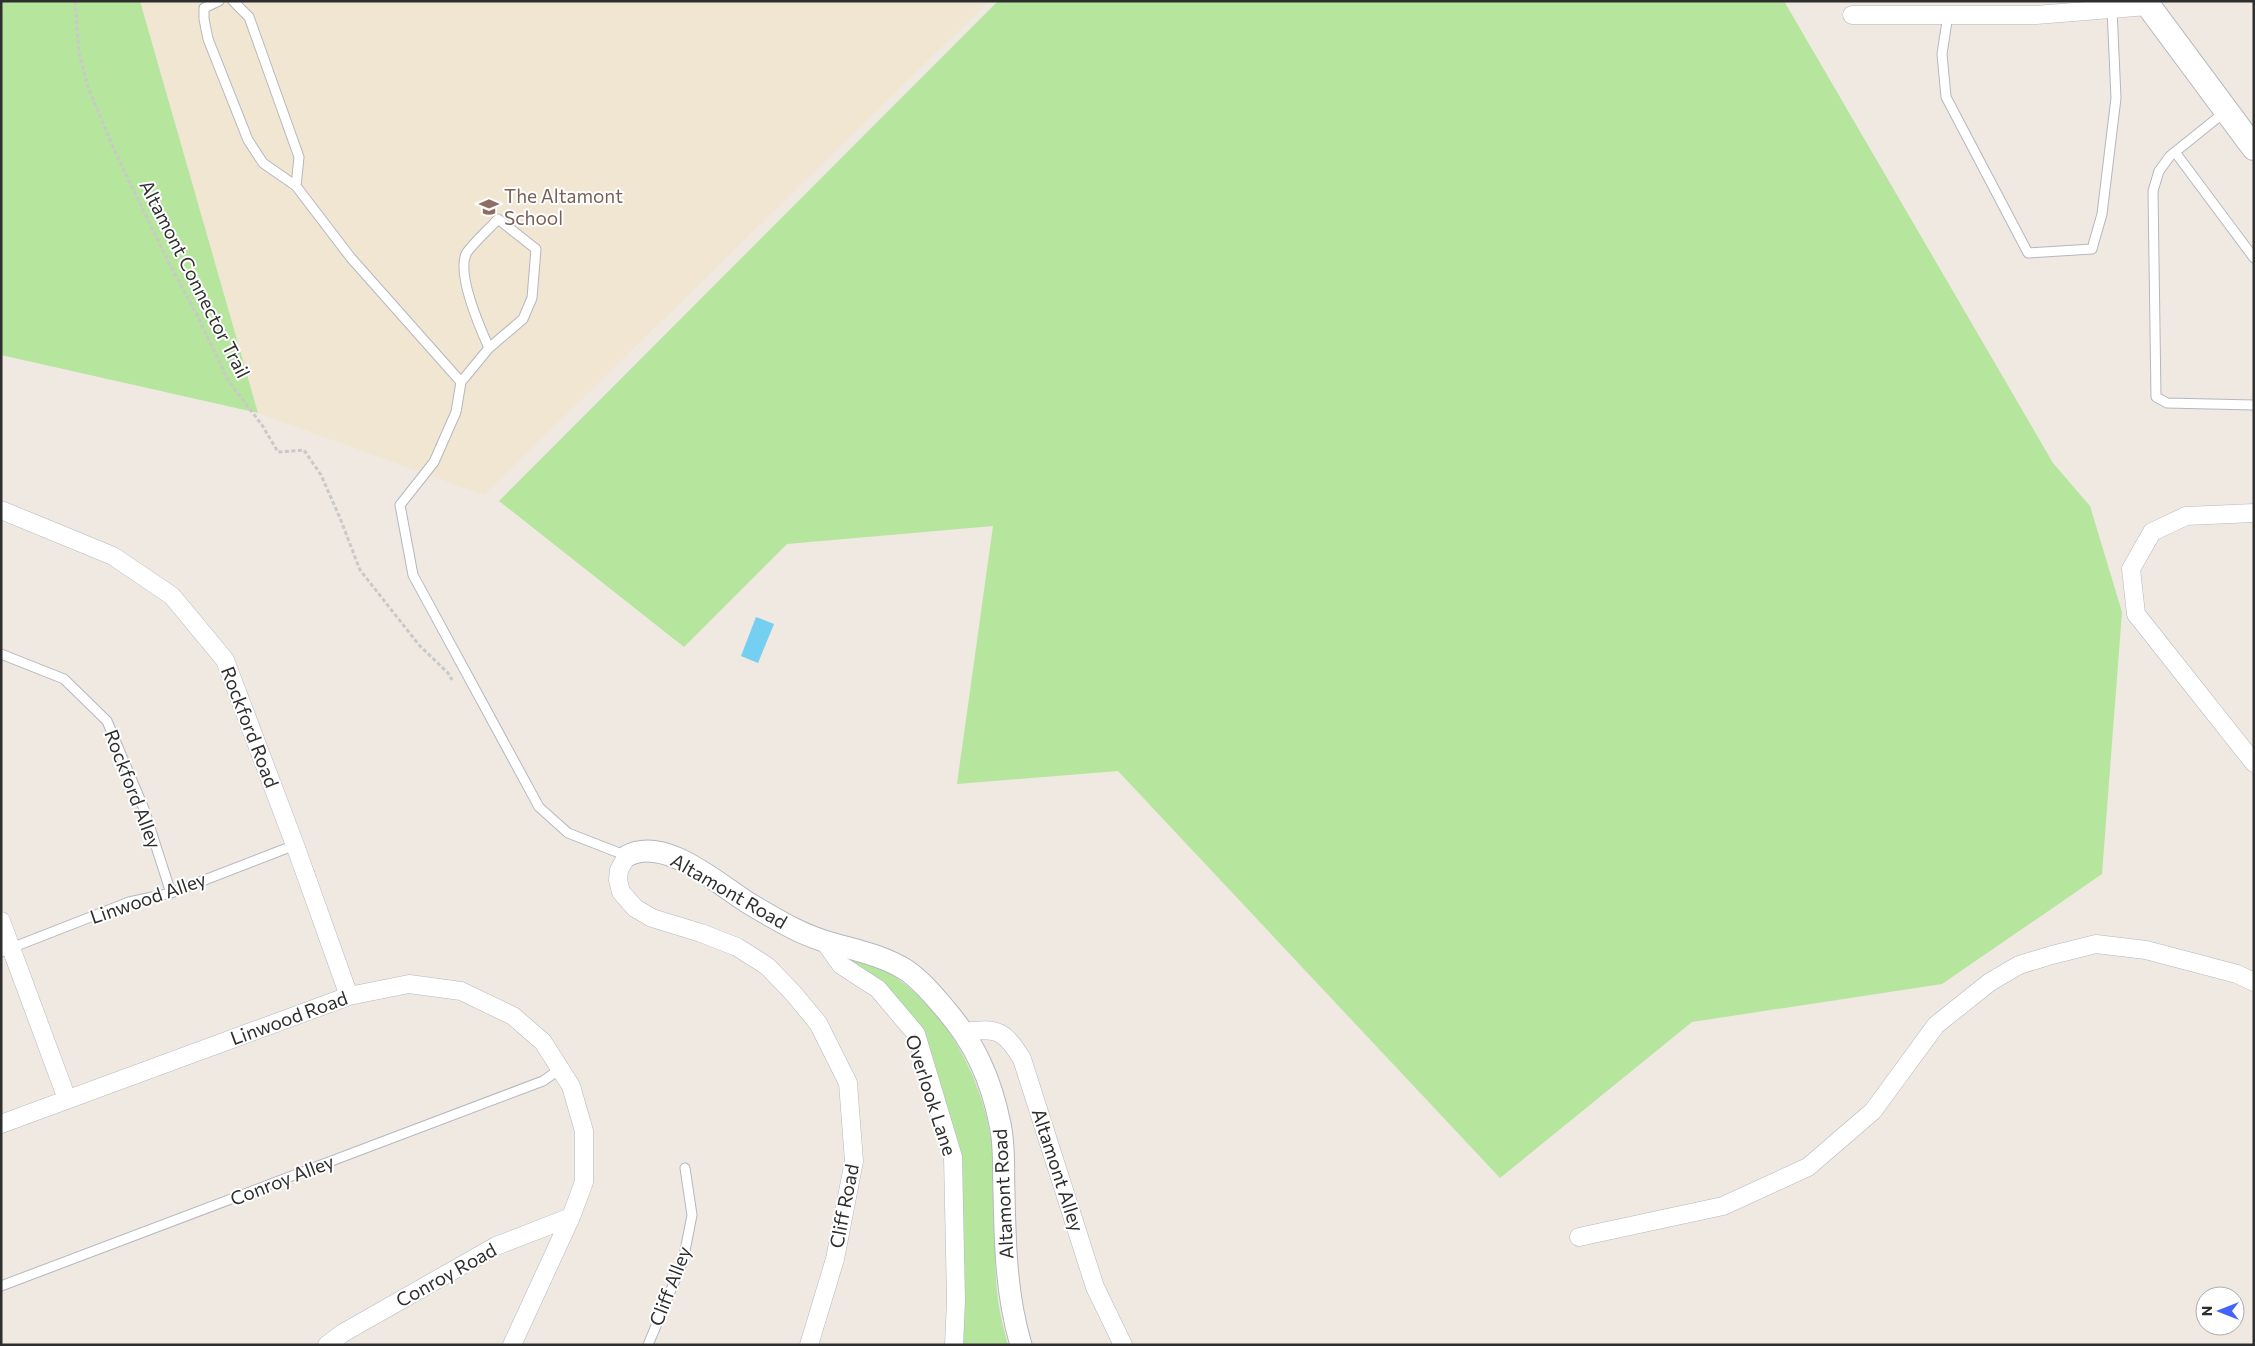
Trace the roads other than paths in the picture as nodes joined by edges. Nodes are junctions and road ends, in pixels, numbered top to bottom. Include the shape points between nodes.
1 (219, 1) edge
2 (233, 1) edge
3 (2147, 3) edge
4 (2112, 9) junction
5 (1852, 15) dead end
6 (1948, 15) junction
7 (2226, 111) junction
8 (2254, 148) edge
9 (2175, 152) junction
10 (296, 186) junction
11 (2254, 258) edge
12 (489, 348) junction
13 (461, 382) junction
14 (2254, 405) edge
15 (1, 510) edge
16 (2254, 513) edge
17 (1, 654) edge
18 (2254, 764) edge
19 (296, 845) junction
20 (626, 856) junction
21 (171, 893) junction
22 (1, 921) edge
23 (824, 941) junction
24 (7, 950) edge
25 (2254, 982) edge
26 (349, 996) junction
27 (965, 1032) junction
28 (560, 1069) junction
29 (67, 1099) junction
30 (1, 1124) edge
31 (685, 1168) dead end
32 (571, 1217) junction
33 (1578, 1237) dead end
34 (1, 1286) edge
35 (327, 1345) edge
36 (512, 1345) edge
37 (648, 1345) edge
38 (809, 1345) edge
39 (954, 1345) edge
40 (1021, 1345) edge
41 (1122, 1345) edge

1 - 10 lane via 204,8 208,39 248,140 264,163
2 - 10 lane via 249,17 299,157
3 - 4 street
3 - 7 main road
4 - 6 street via 2036,15
4 - 6 lane via 2116,98 2102,214 2092,249 2028,253 1946,96 1942,54
5 - 6 street
7 - 8 main road
7 - 9 lane
9 - 11 lane
9 - 14 lane via 2159,170 2153,191 2156,397 2167,403
10 - 13 lane via 351,258
12 - 12 lane via 477,322 464,272 466,254 498,219 536,249 532,298 523,319
12 - 13 lane
13 - 20 lane via 456,412 434,462 400,505 413,575 539,807 568,833
15 - 19 street, Rockford Road via 113,556 172,596 225,660
16 - 18 street via 2186,516 2152,532 2131,569 2136,614
17 - 21 lane, Rockford Alley via 64,680 107,721 144,809
19 - 21 lane, Linwood Alley
19 - 26 street, Rockford Road
20 - 23 street, Altamont Road via 636,851 651,850 665,854 711,876 790,928
20 - 38 street, Cliff Road via 618,880 621,892 635,908 652,918 737,947 767,966 818,1024 848,1083 854,1161 835,1259
21 - 24 lane, Linwood Alley via 129,902
22 - 24 street
23 - 27 street, Altamont Road via 868,952 907,971 932,993
23 - 39 street, Overlook Lane via 841,965 878,989 916,1034 954,1157
24 - 29 street
25 - 33 street via 2237,974 2146,950 2096,944 2019,965 1990,982 1936,1025 1873,1111 1808,1167 1723,1206
26 - 28 street, Linwood Road via 409,984 461,991 513,1016 543,1042
26 - 29 street, Linwood Road
27 - 40 street, Altamont Road via 981,1060 1001,1125 1006,1259 1010,1298
27 - 41 street, Altamont Alley via 996,1031 1010,1040 1022,1059 1095,1287
28 - 32 street, Linwood Road via 571,1086 584,1131 584,1182
28 - 34 lane, Conroy Alley via 543,1081
29 - 30 street, Linwood Road
31 - 37 lane, Cliff Alley via 692,1215 683,1261
32 - 35 street, Conroy Road via 496,1246
32 - 36 street, Linwood Road

